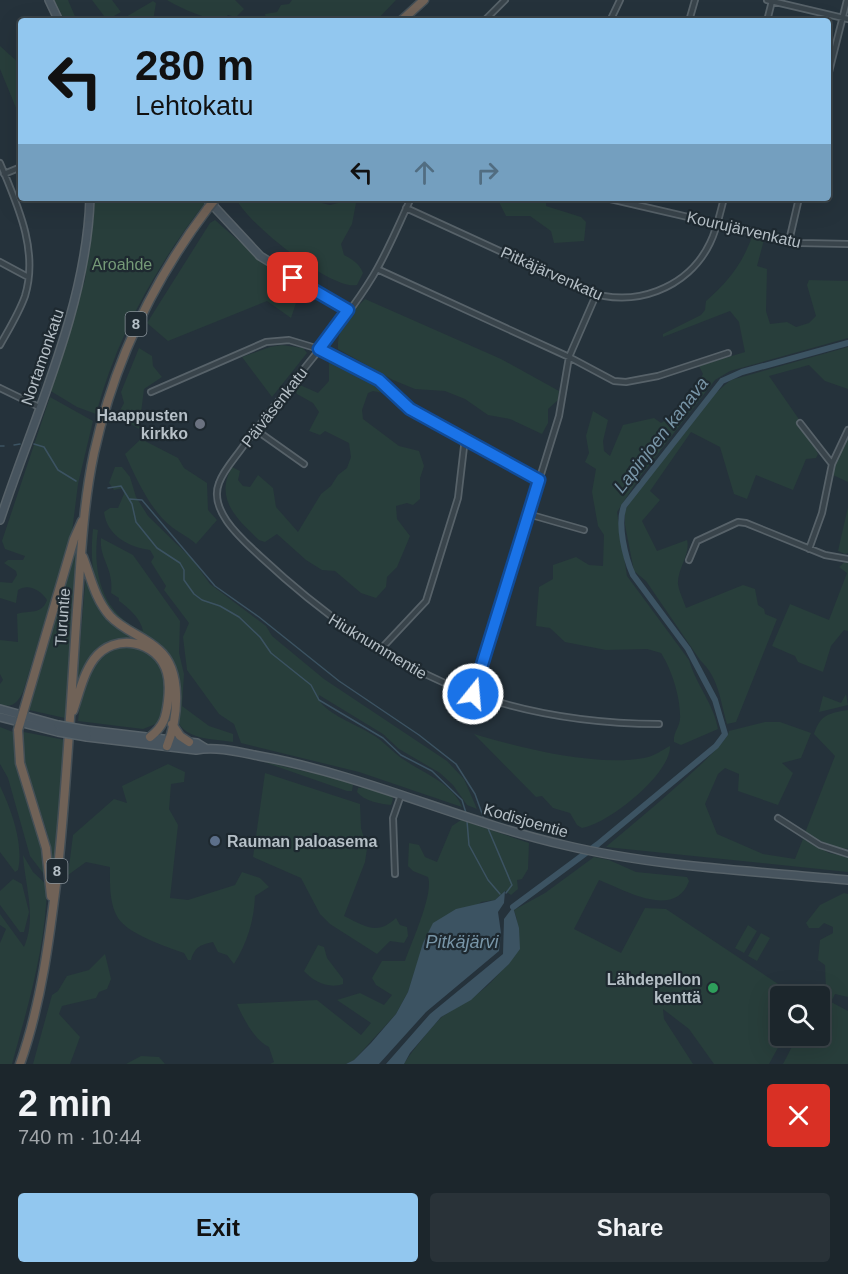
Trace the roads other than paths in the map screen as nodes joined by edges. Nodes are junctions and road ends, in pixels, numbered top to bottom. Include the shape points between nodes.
1 (49, 0) edge
2 (424, 0) edge
3 (505, 0) edge
4 (620, 0) edge
5 (695, 0) edge
6 (847, 0) edge
7 (769, 1) edge
8 (58, 18) edge
9 (404, 18) edge
10 (487, 18) edge
11 (611, 18) edge
12 (690, 18) edge
13 (767, 18) edge
14 (845, 19) edge
15 (831, 66) edge
16 (0, 163) edge
17 (18, 168) edge
18 (4, 174) junction
19 (90, 201) edge
20 (209, 201) edge
21 (214, 201) edge
22 (410, 201) edge
23 (620, 201) edge
24 (645, 201) edge
25 (723, 201) edge
26 (798, 201) edge
27 (644, 206) junction
28 (406, 208) junction
29 (717, 224) junction
30 (789, 241) junction
31 (848, 244) edge
32 (0, 262) edge
33 (377, 269) junction
34 (28, 277) junction
35 (596, 295) junction
36 (348, 310) junction
37 (0, 343) edge
38 (319, 349) junction
39 (728, 353) dead end
40 (568, 357) junction
41 (0, 388) edge
42 (151, 392) dead end
43 (39, 407) junction
44 (800, 423) dead end
45 (256, 430) junction
46 (848, 430) edge
47 (465, 438) junction
48 (304, 464) dead end
49 (832, 464) junction
50 (540, 478) junction
51 (217, 496) joint
52 (528, 514) junction
53 (84, 516) junction
54 (0, 520) edge
55 (584, 530) dead end
56 (809, 549) junction
57 (81, 551) junction
58 (848, 559) edge
59 (689, 560) dead end
60 (379, 651) junction
61 (473, 694) junction
62 (0, 709) edge
63 (0, 717) edge
64 (20, 719) junction
65 (70, 719) junction
66 (169, 723) junction
67 (659, 724) dead end
68 (87, 733) junction
69 (150, 737) junction
70 (167, 741) junction
71 (189, 742) junction
72 (205, 748) junction
73 (402, 794) junction
74 (778, 818) dead end
75 (848, 854) edge
76 (395, 874) dead end
77 (848, 880) edge
78 (52, 917) junction
79 (20, 1064) edge

1 - 8 street
2 - 9 highway
3 - 10 street
4 - 11 street
5 - 12 street
6 - 14 street
7 - 13 street
7 - 14 street
14 - 15 street
16 - 18 street
17 - 18 street
18 - 34 street via 27,234
19 - 43 street, Nortamonkatu via 81,279
20 - 36 street via 260,256
21 - 53 highway, Turuntie / 8, bridge via 177,250 134,329 103,419
22 - 28 street, Päiväsenkatu
23 - 27 street, Kourujärvenkatu
24 - 27 street
25 - 29 street, Pitkäjärvenkatu
26 - 30 street
27 - 29 street, Kourujärvenkatu
28 - 33 street, Päiväsenkatu
28 - 35 street, Pitkäjärvenkatu
29 - 30 street, Kourujärvenkatu
29 - 35 street, Pitkäjärvenkatu via 700,259 666,287 632,299
30 - 31 street, Kourujärvenkatu
32 - 34 street
33 - 36 street, Päiväsenkatu
33 - 40 street
34 - 37 street via 20,307
35 - 40 street
36 - 38 street, Päiväsenkatu
38 - 42 street via 290,340 266,342
38 - 45 street, Päiväsenkatu
38 - 47 street via 379,380 410,409
39 - 40 street via 626,382 601,376
40 - 50 street via 560,416
41 - 43 street
43 - 54 street, Nortamonkatu
44 - 49 street
45 - 48 street
45 - 51 street, Päiväsenkatu via 218,484
46 - 49 street
47 - 50 street
47 - 60 street via 458,498 426,601
49 - 56 street via 822,513
50 - 52 street
51 - 60 street, Hiuknummentie via 222,513 245,542 322,612
52 - 55 street
52 - 61 street
53 - 57 highway, Turuntie / 8
53 - 64 highway
56 - 58 street
56 - 59 street via 738,522 697,541
57 - 65 highway, Turuntie / 8
57 - 66 highway via 97,597 109,615 159,650 172,666 176,683
60 - 61 street, Hiuknummentie via 429,678
61 - 67 street, Hiuknummentie via 560,717
62 - 64 street, Kodisjoentie
63 - 64 street, Kodisjoentie
64 - 68 street, Kodisjoentie, bridge
64 - 78 highway via 20,763 46,848
65 - 66 highway via 95,658 110,646 128,642 152,651 164,665 169,687
65 - 78 highway, Turuntie / 8
66 - 69 highway
66 - 70 highway
66 - 71 highway
68 - 69 street, Kodisjoentie
68 - 70 street, Kodisjoentie
69 - 70 street, Kodisjoentie
70 - 71 street, Kodisjoentie
70 - 72 street, Kodisjoentie via 196,750
71 - 72 street, Kodisjoentie
72 - 73 street, Kodisjoentie via 318,768
73 - 76 street via 393,818
73 - 77 street, Kodisjoentie via 491,825 576,848 693,865
74 - 75 street via 820,845
78 - 79 highway, Turuntie / 8 via 41,984

